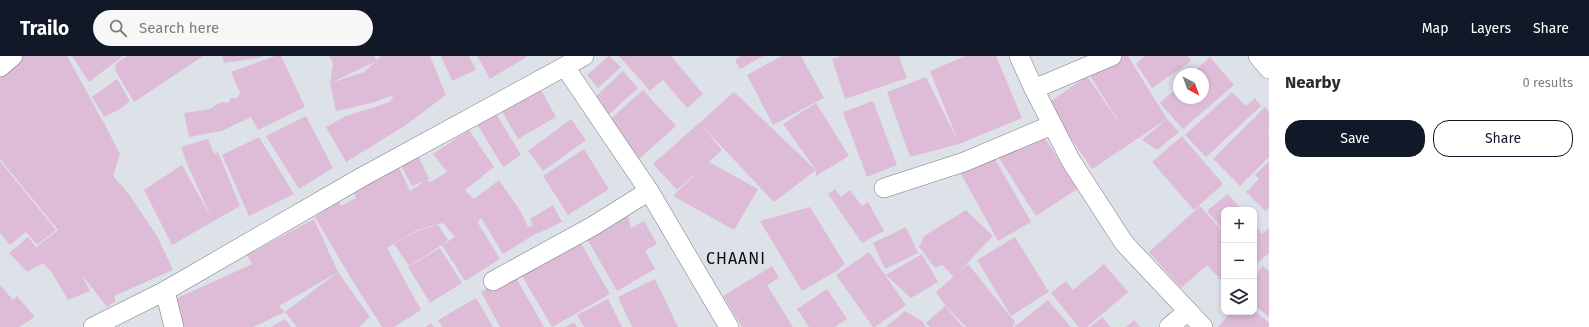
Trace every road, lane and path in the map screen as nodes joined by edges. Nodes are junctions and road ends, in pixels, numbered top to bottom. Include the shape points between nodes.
1 (14, 56) edge
2 (584, 56) edge
3 (1019, 56) edge
4 (1112, 56) edge
5 (1258, 56) edge
6 (0, 67) edge
7 (565, 67) junction
8 (1269, 69) edge
9 (1034, 89) junction
10 (1052, 125) junction
11 (884, 188) dead end
12 (649, 191) junction
13 (493, 281) dead end
14 (165, 291) junction
15 (1188, 310) junction
16 (93, 327) edge
17 (174, 327) edge
18 (729, 327) edge
19 (1170, 327) edge
20 (1203, 327) edge

1 - 6 street
2 - 7 street
3 - 9 street
4 - 9 street
5 - 8 street
7 - 12 street
7 - 14 street via 362,177
9 - 10 street
10 - 11 street via 964,162
10 - 15 street via 1071,161 1124,243
12 - 13 street via 593,226
12 - 18 street
14 - 16 street
14 - 17 street
15 - 19 street
15 - 20 street

